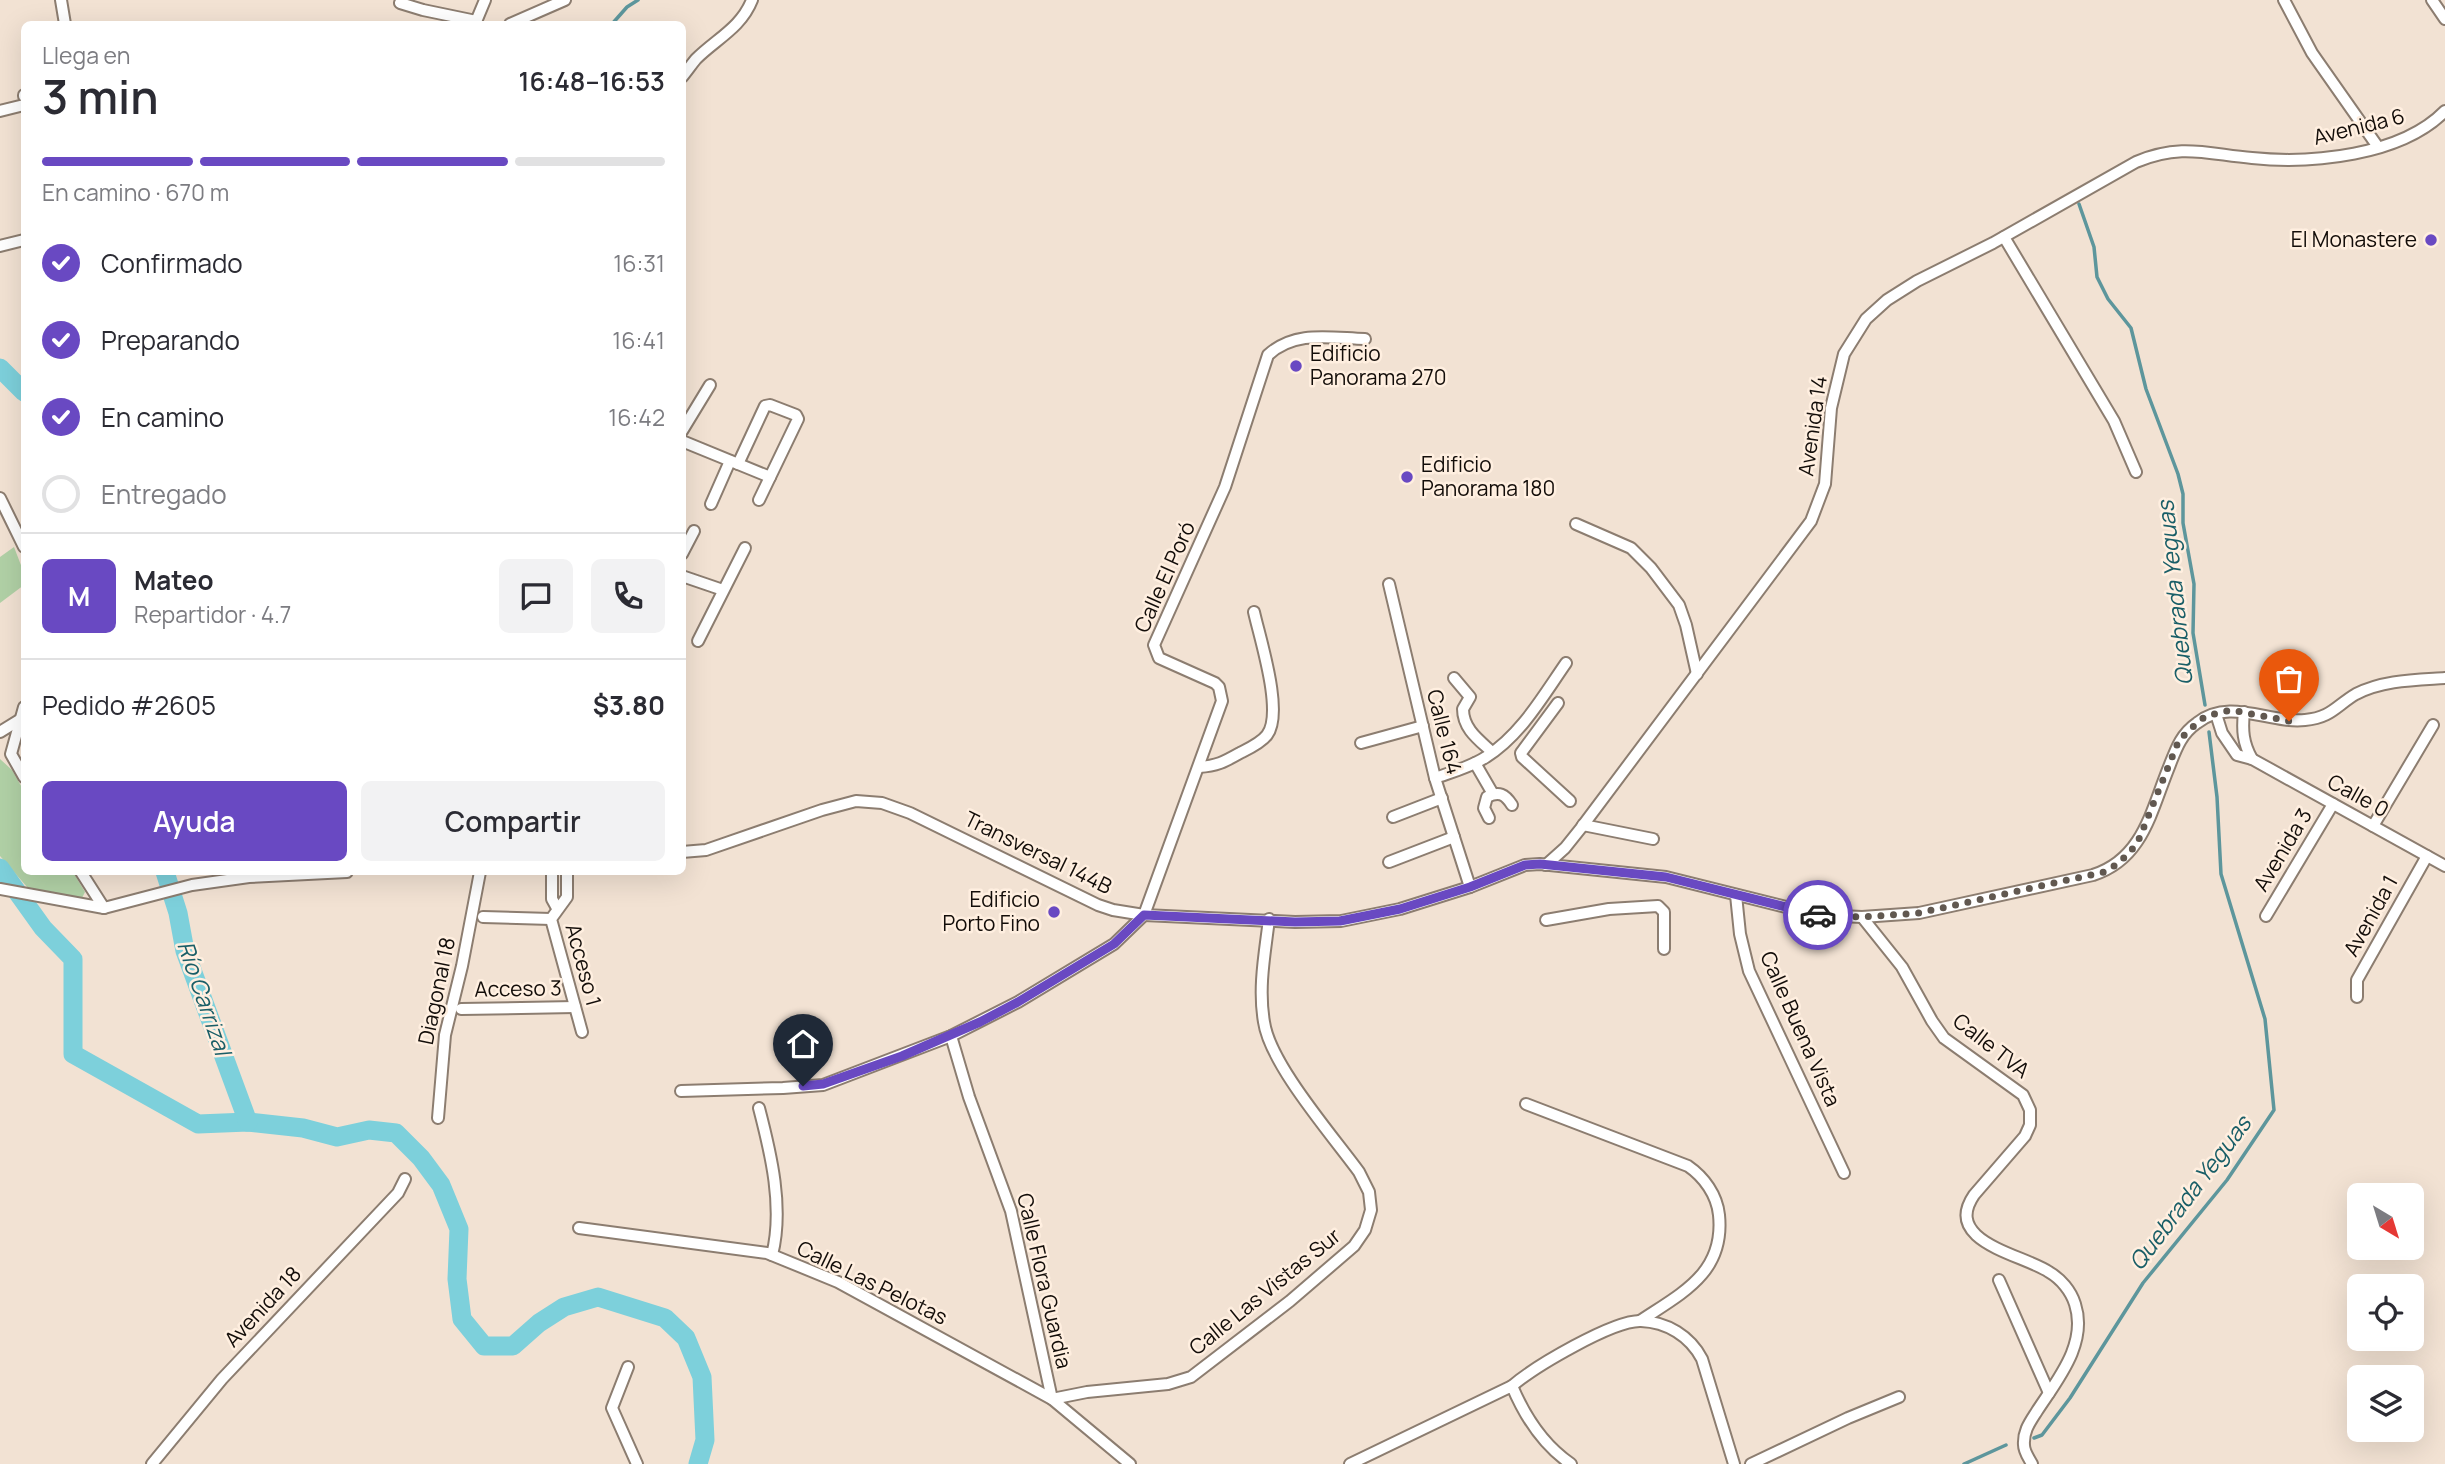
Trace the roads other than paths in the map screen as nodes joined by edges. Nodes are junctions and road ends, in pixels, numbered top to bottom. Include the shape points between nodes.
1 (61, 0) edge
2 (485, 0) edge
3 (565, 0) edge
4 (752, 0) edge
5 (2284, 0) edge
6 (2432, 0) edge
7 (400, 3) dead end
8 (2445, 19) edge
9 (64, 21) edge
10 (467, 21) edge
11 (476, 21) edge
12 (517, 21) edge
13 (686, 72) edge
14 (21, 107) edge
15 (0, 111) edge
16 (2445, 111) edge
17 (2378, 147) junction
18 (2276, 160) joint
19 (2004, 237) junction
20 (21, 241) edge
21 (0, 247) edge
22 (1365, 339) dead end
23 (710, 385) dead end
24 (686, 425) edge
25 (686, 443) edge
26 (734, 463) junction
27 (2136, 472) dead end
28 (770, 477) junction
29 (0, 498) edge
30 (759, 500) dead end
31 (711, 504) dead end
32 (1576, 524) dead end
33 (694, 531) dead end
34 (21, 541) edge
35 (686, 546) edge
36 (745, 548) dead end
37 (686, 577) edge
38 (1389, 584) dead end
39 (723, 590) junction
40 (1254, 612) dead end
41 (698, 641) dead end
42 (1566, 663) dead end
43 (1697, 674) junction
44 (1454, 678) dead end
45 (2445, 678) edge
46 (1540, 700) junction
47 (2244, 712) junction
48 (2216, 714) junction
49 (21, 719) joint
50 (2433, 725) dead end
51 (1423, 726) junction
52 (0, 732) edge
53 (1361, 743) dead end
54 (5, 752) edge
55 (1492, 752) junction
56 (2252, 759) junction
57 (1475, 763) junction
58 (1199, 767) junction
59 (21, 773) edge
60 (1435, 778) junction
61 (1493, 794) junction
62 (1442, 798) junction
63 (1570, 801) dead end
64 (2333, 804) junction
65 (1512, 805) dead end
66 (1393, 817) dead end
67 (1489, 818) dead end
68 (1583, 825) junction
69 (2373, 826) junction
70 (1454, 837) junction
71 (1653, 839) dead end
72 (686, 852) edge
73 (2427, 856) junction
74 (1389, 862) dead end
75 (1546, 865) junction
76 (2445, 866) edge
77 (83, 875) edge
78 (244, 875) edge
79 (479, 875) edge
80 (552, 875) edge
81 (568, 875) edge
82 (1470, 887) junction
83 (2, 889) edge
84 (1736, 895) junction
85 (104, 908) junction
86 (557, 908) junction
87 (1144, 915) junction
88 (2266, 916) dead end
89 (482, 917) dead end
90 (1862, 917) junction
91 (551, 919) junction
92 (1269, 919) junction
93 (1546, 920) dead end
94 (1664, 949) dead end
95 (2357, 997) dead end
96 (575, 1007) junction
97 (461, 1009) dead end
98 (582, 1032) dead end
99 (951, 1036) junction
100 (681, 1091) dead end
101 (1526, 1104) dead end
102 (759, 1108) dead end
103 (438, 1118) dead end
104 (1844, 1174) dead end
105 (405, 1179) dead end
106 (579, 1227) dead end
107 (772, 1255) junction
108 (1999, 1280) dead end
109 (1640, 1321) junction
110 (628, 1367) dead end
111 (1512, 1386) junction
112 (2049, 1393) junction
113 (1899, 1397) dead end
114 (1052, 1399) junction
115 (152, 1464) edge
116 (637, 1464) edge
117 (1130, 1464) edge
118 (1350, 1464) edge
119 (1571, 1464) edge
120 (1734, 1464) edge
121 (1751, 1464) edge
122 (2032, 1464) edge

1 - 9 street
2 - 11 street
3 - 12 street
4 - 13 street via 747,14
5 - 17 street via 2312,53
6 - 8 street
7 - 10 street
14 - 15 street
16 - 17 street, Avenida 6 via 2421,131
17 - 18 street, Avenida 6 via 2322,160
18 - 19 street, Avenida 14 via 2204,151 2158,153
19 - 27 street via 2114,421
19 - 43 street, Avenida 14 via 1917,281 1866,319 1854,336 1844,354 1832,408 1825,484 1811,521
20 - 21 street
22 - 58 street, Calle El Poró via 1296,338 1268,355 1225,487 1154,645 1159,658 1219,687 1223,701
23 - 24 street
25 - 26 street
26 - 28 street
26 - 28 street via 765,406 770,405 798,417
26 - 31 street
28 - 30 street
29 - 34 street
32 - 43 street via 1631,548 1657,576 1679,605
33 - 35 street
36 - 39 street
37 - 39 street
38 - 51 street, Calle 164
39 - 41 street
40 - 58 street via 1274,721 1267,736 1248,749 1216,766
42 - 46 street
43 - 68 street, Avenida 14
44 - 55 street via 1470,696 1463,717 1471,733
45 - 47 street, Transversal 144B via 2381,685 2309,720
46 - 55 street
46 - 63 street via 1555,706 1522,757
47 - 48 street, Transversal 144B
47 - 56 street via 2245,746
48 - 56 street, Calle 0 via 2228,745 2236,755
48 - 90 street, Transversal 144B via 2197,723 2179,740 2137,844 2119,863 2093,875 1944,908
49 - 52 street
49 - 54 street
50 - 69 street
51 - 53 street
51 - 60 street, Calle 164
54 - 59 street
55 - 57 street
56 - 64 street, Calle 0
57 - 60 street
57 - 61 street
58 - 87 street, Calle El Poró
60 - 62 street, Calle 164
61 - 65 street via 1503,794
61 - 67 street via 1484,802
62 - 66 street
62 - 70 street, Calle 164
64 - 69 street, Calle 0
64 - 88 street, Avenida 3
68 - 71 street
68 - 75 street, Avenida 14
69 - 73 street, Calle 0
70 - 74 street
70 - 82 street, Calle 164
72 - 87 street, Transversal 144B via 706,850 856,801 882,803 1009,855 1098,905
73 - 76 street, Calle 0
73 - 95 street, Avenida 1 via 2357,980
75 - 82 street, Transversal 144B via 1525,865
75 - 84 street, Transversal 144B via 1666,877
77 - 85 street
78 - 85 street
79 - 103 street, Diagonal 18 via 444,1035
80 - 86 street, Acceso 1 via 551,899
81 - 86 street, Acceso 1 via 567,897
82 - 92 street, Transversal 144B via 1400,909 1340,921
83 - 85 street
84 - 90 street, Transversal 144B via 1818,915
84 - 104 street, Calle Buena Vista via 1749,971
86 - 91 street, Acceso 1
87 - 92 street, Transversal 144B
87 - 99 street via 1114,944
89 - 91 street
90 - 112 street, Calle TVA via 1902,967 1944,1038 2023,1095 2031,1110 2025,1136 1974,1195 1965,1217 1973,1233 1992,1246 2047,1270 2062,1282 2075,1303 2076,1347
91 - 96 street, Acceso 1
92 - 114 street, Calle Las Vistas Sur via 1261,991 1264,1024 1273,1052 1369,1192 1371,1210 1365,1230 1354,1246 1290,1301 1192,1377
93 - 94 street via 1658,906 1664,912
96 - 97 street, Acceso 3
96 - 98 street, Acceso 1
99 - 100 street via 823,1084
99 - 114 street, Calle Flora Guardia via 1011,1211
101 - 109 street via 1688,1166 1715,1198 1721,1231 1710,1265 1686,1289
102 - 107 street via 776,1210
105 - 115 street, Avenida 18 via 398,1193 222,1379
106 - 107 street, Calle Las Pelotas
107 - 114 street, Calle Las Pelotas via 838,1282
108 - 112 street
109 - 111 street via 1616,1326 1588,1340
109 - 120 street via 1676,1331 1695,1347
110 - 116 street via 612,1408
111 - 118 street
111 - 119 street via 1539,1433
112 - 122 street, Calle TVA via 2026,1429 2024,1446
113 - 121 street
114 - 117 street, Calle Flora Guardia

